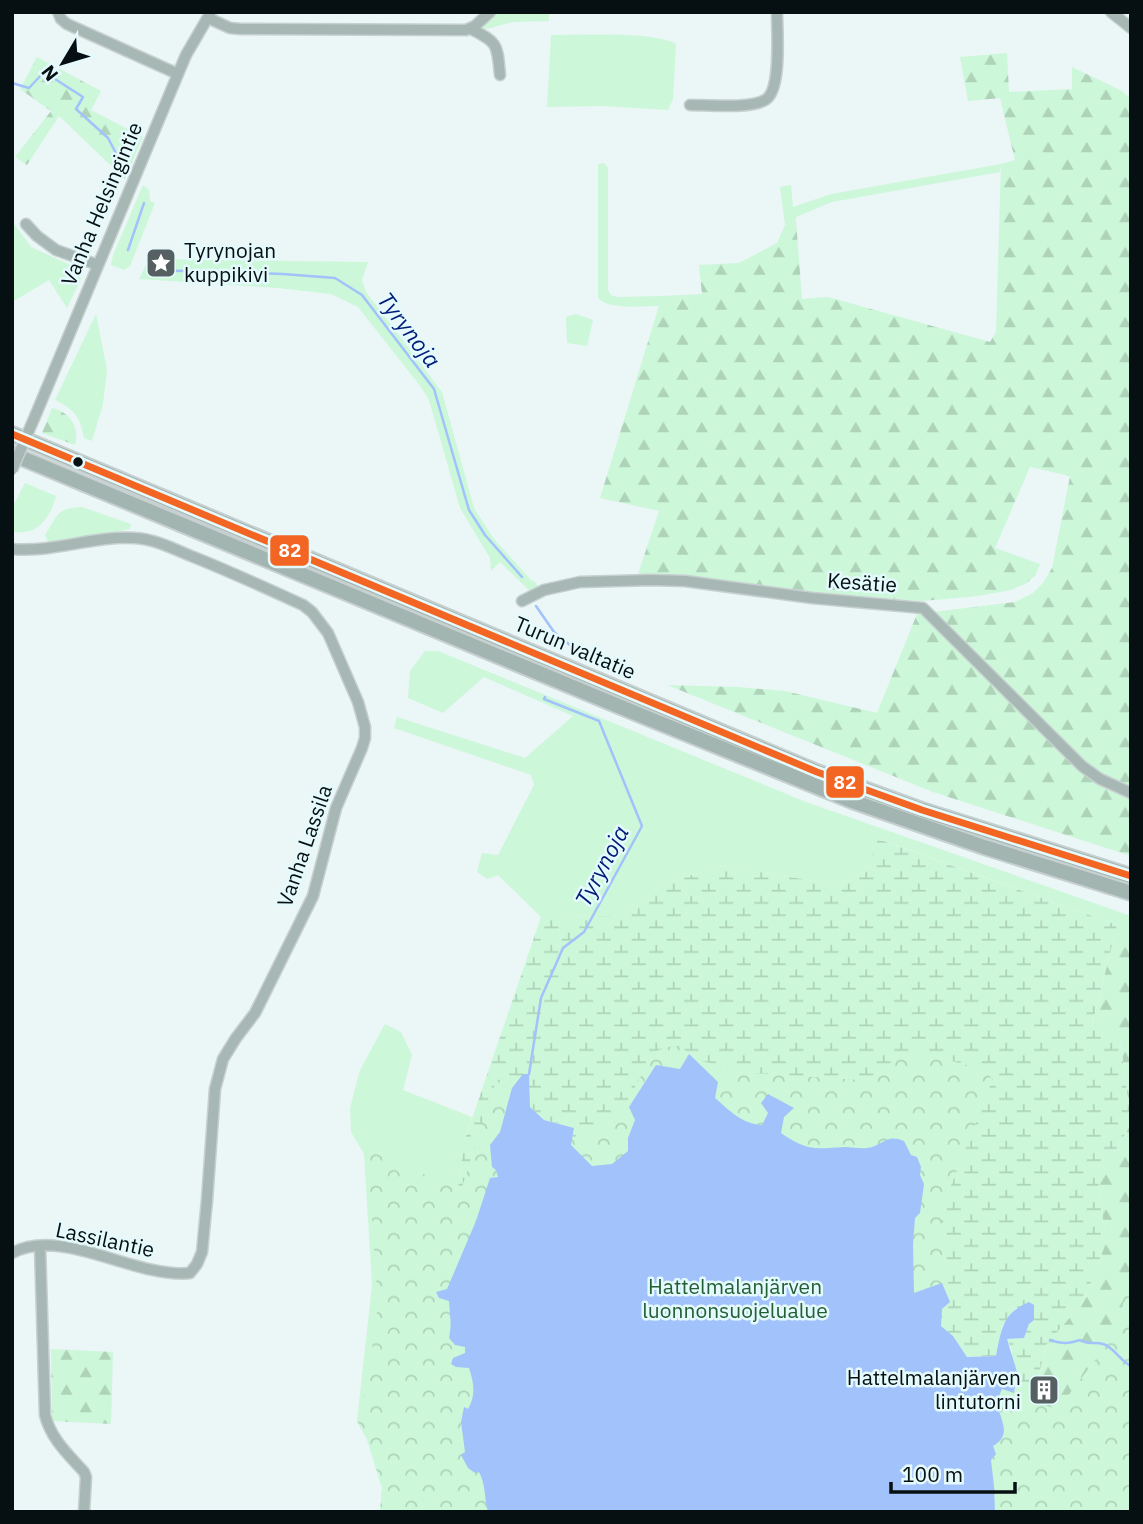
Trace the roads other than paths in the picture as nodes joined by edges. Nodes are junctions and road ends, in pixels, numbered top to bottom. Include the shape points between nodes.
1 (58, 12) edge
2 (490, 12) edge
3 (777, 12) edge
4 (1111, 12) edge
5 (209, 15) edge
6 (1131, 28) edge
7 (471, 29) junction
8 (178, 74) junction
9 (500, 75) dead end
10 (690, 105) dead end
11 (26, 224) dead end
12 (98, 265) junction
13 (12, 434) edge
14 (12, 454) edge
15 (12, 470) edge
16 (12, 549) edge
17 (522, 601) dead end
18 (1131, 793) edge
19 (1131, 876) edge
20 (1131, 893) edge
21 (40, 1246) junction
22 (12, 1253) edge
23 (190, 1273) joint
24 (83, 1512) edge

1 - 8 street via 67,24
2 - 7 street
3 - 10 street via 776,75 771,95 744,105
4 - 6 street
5 - 7 street via 241,29
5 - 8 street, Vanha Helsingintie
7 - 9 street via 495,44
8 - 12 street, Vanha Helsingintie
11 - 12 street via 56,250
12 - 15 street, Vanha Helsingintie, bridge
13 - 19 highway, Turun valtatie via 817,772
14 - 20 highway, Turun valtatie via 852,801
16 - 23 street, Vanha Lassila via 124,538 158,542 303,605 328,633 363,717 365,738 336,808 313,896 255,1013 223,1059 217,1077 202,1252
17 - 18 street, Kesätie via 544,590 580,582 652,580 923,608 1082,766
21 - 22 street, Lassilantie
21 - 23 street, Lassilantie via 69,1248 176,1275
21 - 24 street via 45,1415 57,1442 86,1477

